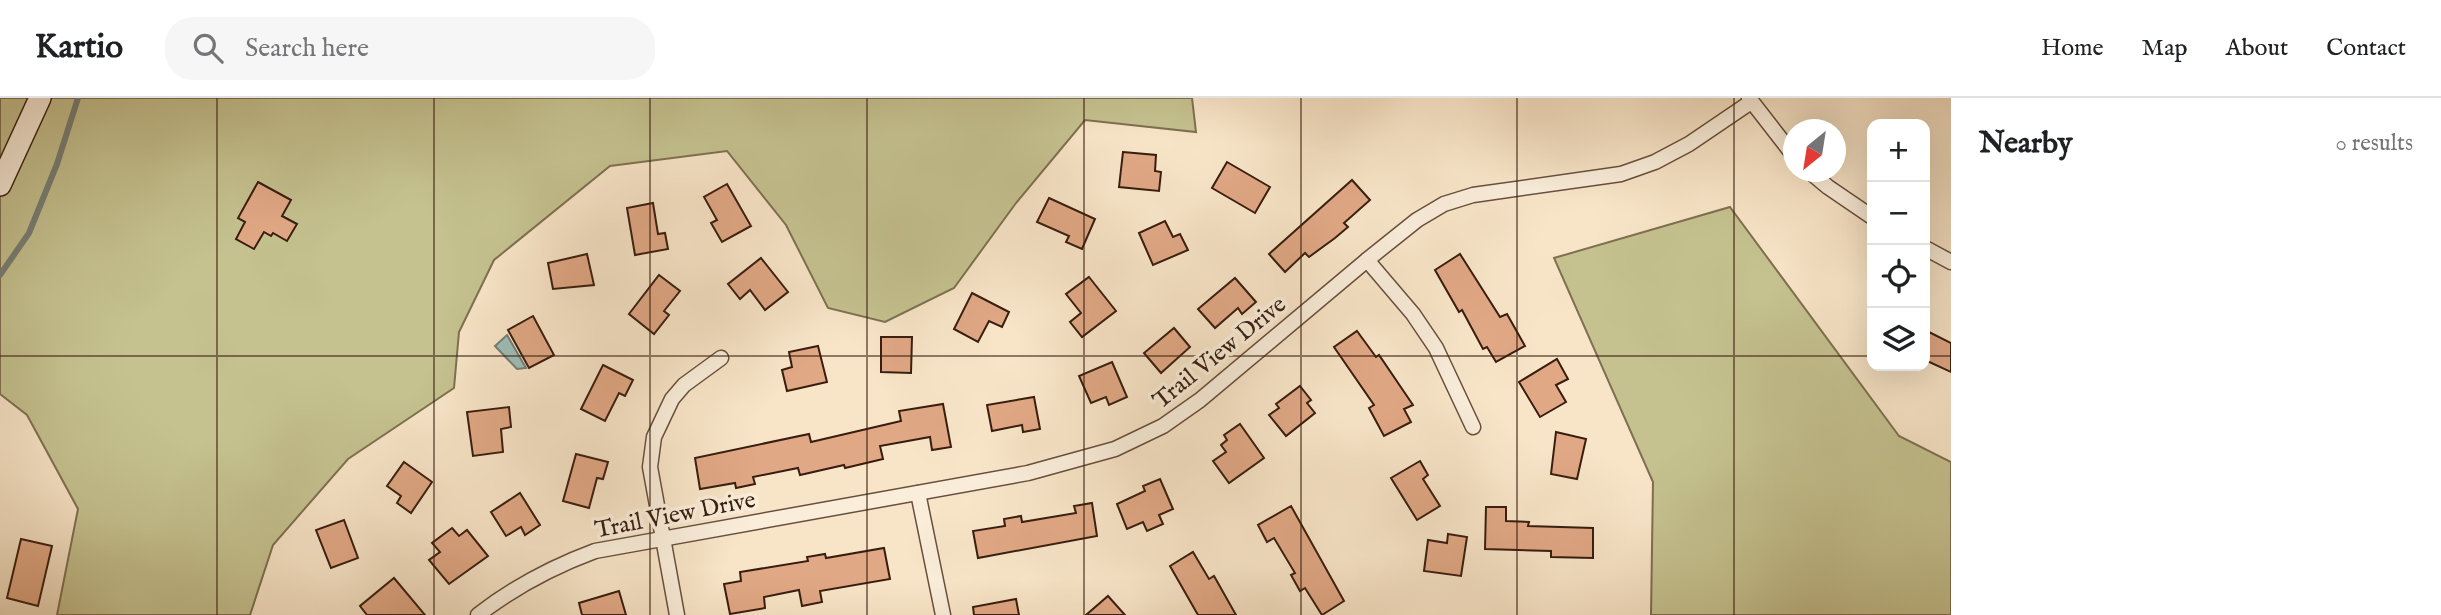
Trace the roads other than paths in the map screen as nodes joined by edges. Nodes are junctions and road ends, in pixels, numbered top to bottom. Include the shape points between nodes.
1 (40, 98) edge
2 (1750, 100) edge
3 (1783, 142) edge
4 (1824, 182) edge
5 (0, 185) edge
6 (1867, 213) edge
7 (1930, 251) edge
8 (1367, 260) junction
9 (1951, 262) edge
10 (721, 358) dead end
11 (1473, 427) dead end
12 (918, 493) junction
13 (663, 538) junction
14 (478, 615) edge
15 (677, 615) edge
16 (943, 615) edge

1 - 5 street
2 - 3 street
2 - 8 street, Trail View Drive via 1689,144 1632,170 1473,195 1444,204
4 - 6 street
7 - 9 street
8 - 11 street via 1436,348
8 - 12 street, Trail View Drive via 1163,426 1076,462
10 - 13 street via 684,385 654,437 650,467
12 - 13 street, Trail View Drive
12 - 16 street
13 - 14 street, Trail View Drive via 595,551 556,566
13 - 15 street

